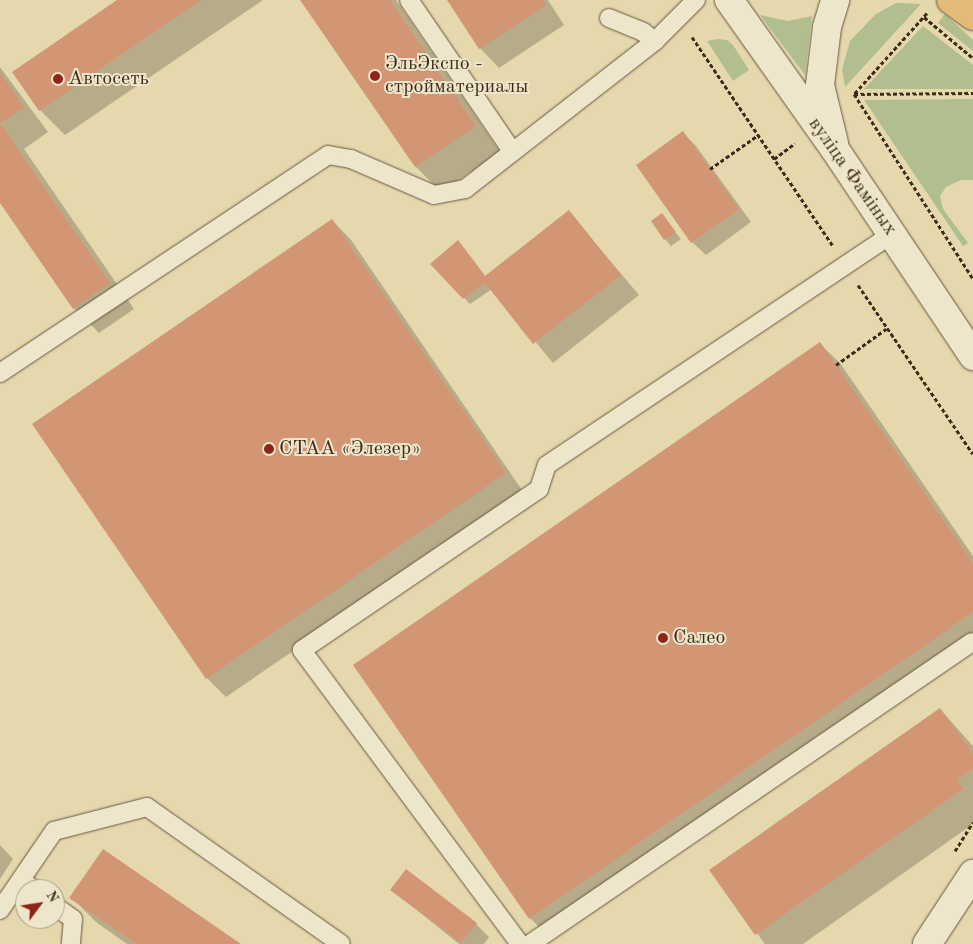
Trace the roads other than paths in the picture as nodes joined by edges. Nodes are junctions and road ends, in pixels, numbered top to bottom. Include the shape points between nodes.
1 (409, 0) edge
2 (696, 0) edge
3 (729, 0) edge
4 (835, 0) edge
5 (940, 6) edge
6 (973, 16) edge
7 (609, 18) dead end
8 (656, 41) junction
9 (822, 123) junction
10 (512, 151) junction
11 (892, 234) junction
12 (973, 356) edge
13 (0, 373) edge
14 (972, 642) edge
15 (973, 874) edge
16 (30, 879) edge
17 (15, 896) edge
18 (0, 910) edge
19 (65, 913) edge
20 (71, 944) edge
21 (341, 944) edge
22 (520, 944) edge
23 (530, 944) edge
24 (927, 944) edge

1 - 10 lane
2 - 8 lane
3 - 9 main road, вуліца Фаміных
4 - 9 main road via 827,28 820,85
5 - 6 main road
7 - 8 lane via 644,32
8 - 10 lane
9 - 11 main road, вуліца Фаміных via 836,151
10 - 13 lane via 465,189 434,196 352,159 328,155
11 - 12 main road, вуліца Фаміных
11 - 22 lane via 547,464 539,488 302,650
14 - 23 lane
15 - 24 main road
16 - 21 lane via 54,831 146,807
17 - 18 lane
19 - 20 lane via 73,919

